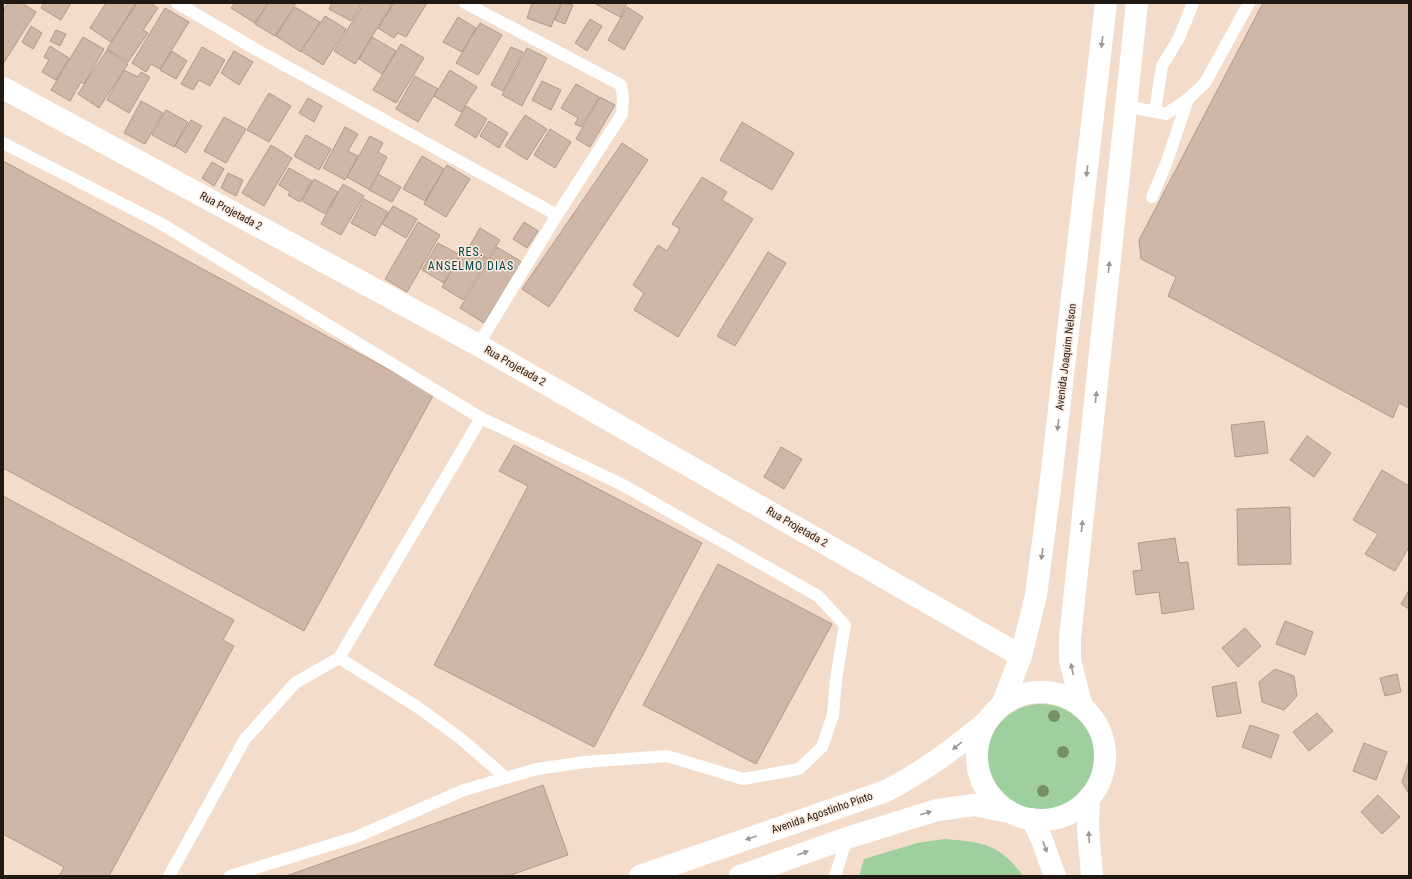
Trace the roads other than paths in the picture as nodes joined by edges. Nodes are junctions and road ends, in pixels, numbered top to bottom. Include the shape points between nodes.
1 (176, 3) edge
2 (465, 3) edge
3 (1106, 3) edge
4 (1137, 3) edge
5 (1193, 3) edge
6 (1249, 3) edge
7 (3, 88) edge
8 (1188, 99) junction
9 (1126, 106) junction
10 (1155, 111) junction
11 (3, 143) edge
12 (1152, 197) dead end
13 (557, 215) junction
14 (478, 345) junction
15 (480, 418) junction
16 (1021, 656) junction
17 (339, 658) junction
18 (1082, 707) junction
19 (994, 713) junction
20 (506, 778) junction
21 (1089, 798) junction
22 (1010, 813) junction
23 (1032, 820) junction
24 (847, 838) junction
25 (169, 876) edge
26 (230, 876) edge
27 (640, 876) edge
28 (740, 876) edge
29 (835, 876) edge
30 (1055, 876) edge
31 (1092, 876) edge

1 - 13 lane
2 - 13 lane via 621,84 622,114
3 -> 16 main road, Avenida Joaquim Nelson via 1049,496 1036,595
4 - 9 main road
5 - 10 lane via 1179,38 1162,66
6 - 8 lane via 1205,83
7 - 14 main road, Rua Projetada 2
8 - 10 lane via 1166,114
8 - 12 lane
9 - 10 lane
18 -> 9 main road via 1070,660 1070,638
11 - 15 lane via 160,224
13 - 14 lane
14 - 16 main road, Rua Projetada 2
15 - 17 lane
15 - 20 lane via 622,484 818,596 845,625 833,715 822,747 800,769 743,779 667,756 537,768
16 - 19 main road, Avenida Joaquim Nelson
17 - 20 lane via 416,706 460,738
17 - 25 lane via 296,683 245,739
18 - 19 main road via 1063,696 1042,692 1021,695
18 - 21 main road via 1095,722 1103,741 1105,761 1100,780
19 - 22 main road via 978,740 976,762 982,782 993,800
19 -> 27 main road, Avenida Agostinho Pinto via 954,749 916,776 886,791
20 - 26 lane via 464,790 356,837
21 - 23 main road via 1073,811 1053,819
31 -> 21 main road via 1088,829
22 - 23 main road
24 -> 22 main road via 937,810 974,805
23 -> 30 main road
28 -> 24 main road
24 - 29 lane

